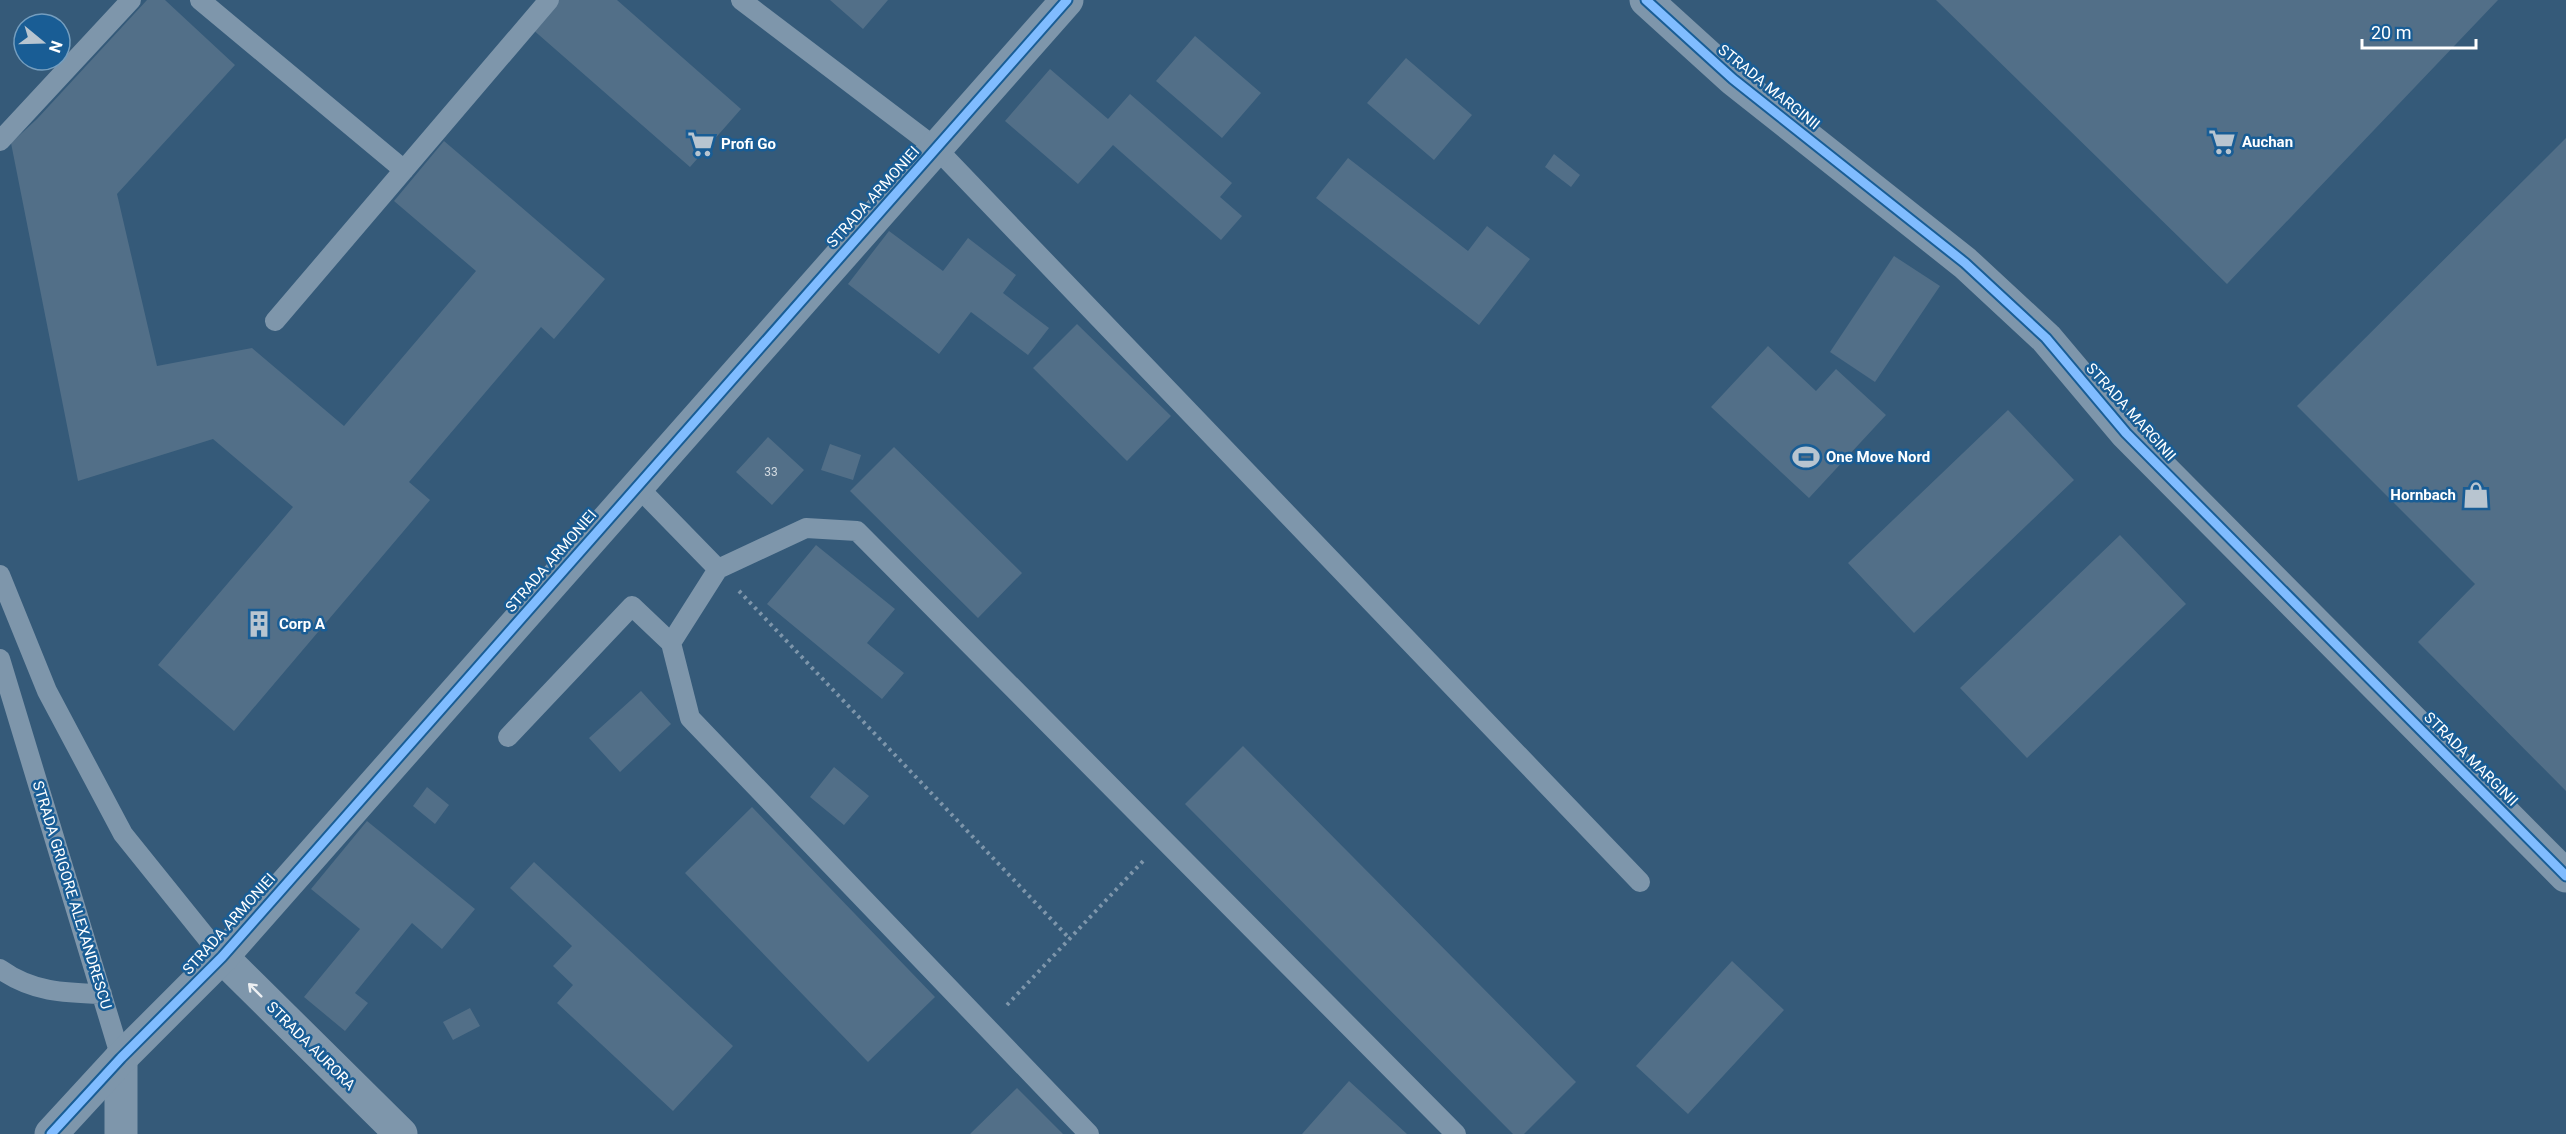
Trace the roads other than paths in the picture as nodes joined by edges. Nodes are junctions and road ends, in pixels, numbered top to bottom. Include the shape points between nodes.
1 (131, 0) edge
2 (200, 0) edge
3 (549, 0) edge
4 (741, 0) edge
5 (1067, 0) edge
6 (1646, 0) edge
7 (0, 141) edge
8 (936, 148) junction
9 (404, 170) junction
10 (275, 321) dead end
11 (637, 486) junction
12 (718, 569) junction
13 (0, 575) edge
14 (671, 643) junction
15 (0, 658) edge
16 (508, 737) dead end
17 (2566, 876) edge
18 (1640, 882) dead end
19 (222, 957) junction
20 (0, 969) edge
21 (102, 994) junction
22 (121, 1058) junction
23 (51, 1134) edge
24 (121, 1134) edge
25 (401, 1134) edge
26 (1089, 1134) edge
27 (1456, 1134) edge

1 - 7 lane
2 - 9 lane
3 - 9 lane
4 - 8 lane
5 - 8 street, STRADA ARMONIEI
6 - 17 street, STRADA MARGINII via 1733,79 1965,263 2030,323 2126,433
8 - 11 street, STRADA ARMONIEI
8 - 18 lane
9 - 10 lane
11 - 12 lane
11 - 19 street, STRADA ARMONIEI
12 - 14 lane
12 - 27 lane via 806,528 857,531
13 - 19 lane via 46,691 123,834
14 - 16 lane via 632,606
14 - 26 lane via 690,718
15 - 21 lane, STRADA GRIGORE ALEXANDRESCU
19 - 22 street, STRADA ARMONIEI
25 -> 19 street, STRADA AURORA
20 - 21 lane via 15,981 36,989
21 - 22 lane, STRADA GRIGORE ALEXANDRESCU
22 - 23 street, STRADA ARMONIEI
22 - 24 street, STRADA GRIGORE ALEXANDRESCU

